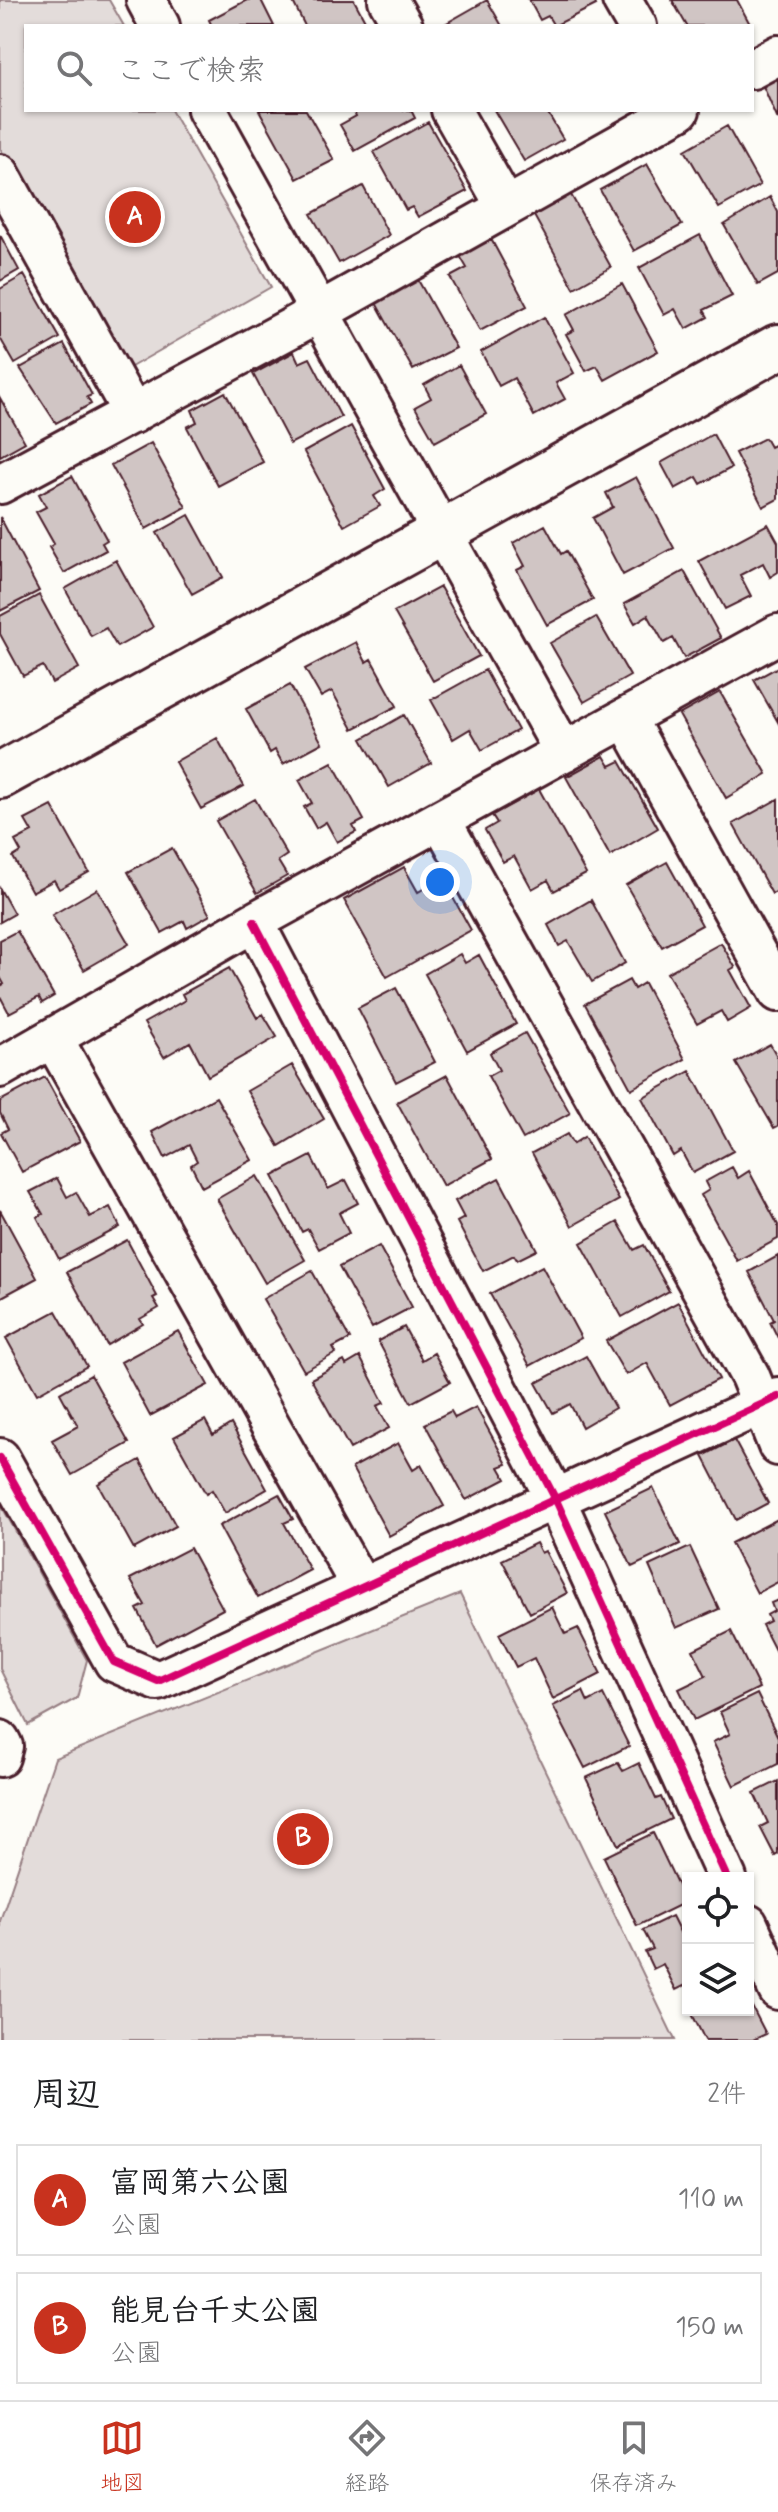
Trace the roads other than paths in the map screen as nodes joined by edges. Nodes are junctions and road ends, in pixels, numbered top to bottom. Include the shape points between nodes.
1 (146, 0) edge
2 (388, 0) edge
3 (622, 0) edge
4 (159, 24) edge
5 (402, 24) edge
6 (636, 24) edge
7 (778, 55) edge
8 (754, 68) edge
9 (208, 112) edge
10 (452, 112) edge
11 (676, 112) edge
12 (0, 174) edge
13 (505, 205) junction
14 (320, 312) junction
15 (778, 347) edge
16 (133, 414) junction
17 (0, 484) edge
18 (442, 533) junction
19 (778, 634) edge
20 (626, 718) junction
21 (564, 752) junction
22 (0, 776) edge
23 (442, 822) junction
24 (254, 922) junction
25 (778, 992) edge
26 (54, 1040) junction
27 (0, 1068) edge
28 (770, 1401) edge
29 (778, 1446) edge
30 (0, 1458) edge
31 (556, 1500) junction
32 (360, 1585) junction
33 (0, 1740) edge
34 (0, 1757) edge
35 (724, 1872) edge
36 (754, 1937) edge
37 (778, 1990) edge

1 - 4 street
2 - 5 street
3 - 6 street
7 - 8 street
9 - 14 street
10 - 13 street
11 - 13 street
12 - 16 street
13 - 14 street
14 - 16 street
14 - 18 street
15 - 18 street
16 - 17 street
18 - 21 street
18 - 22 street
19 - 20 street
20 - 21 street
20 - 25 street
21 - 23 street
23 - 24 street
23 - 28 street via 750,1376
24 - 26 street
24 - 31 street
26 - 27 street
26 - 32 street
28 - 29 street
28 - 31 street
30 - 32 street via 114,1662 158,1681
31 - 32 street
31 - 35 street
33 - 34 street
36 - 37 street

